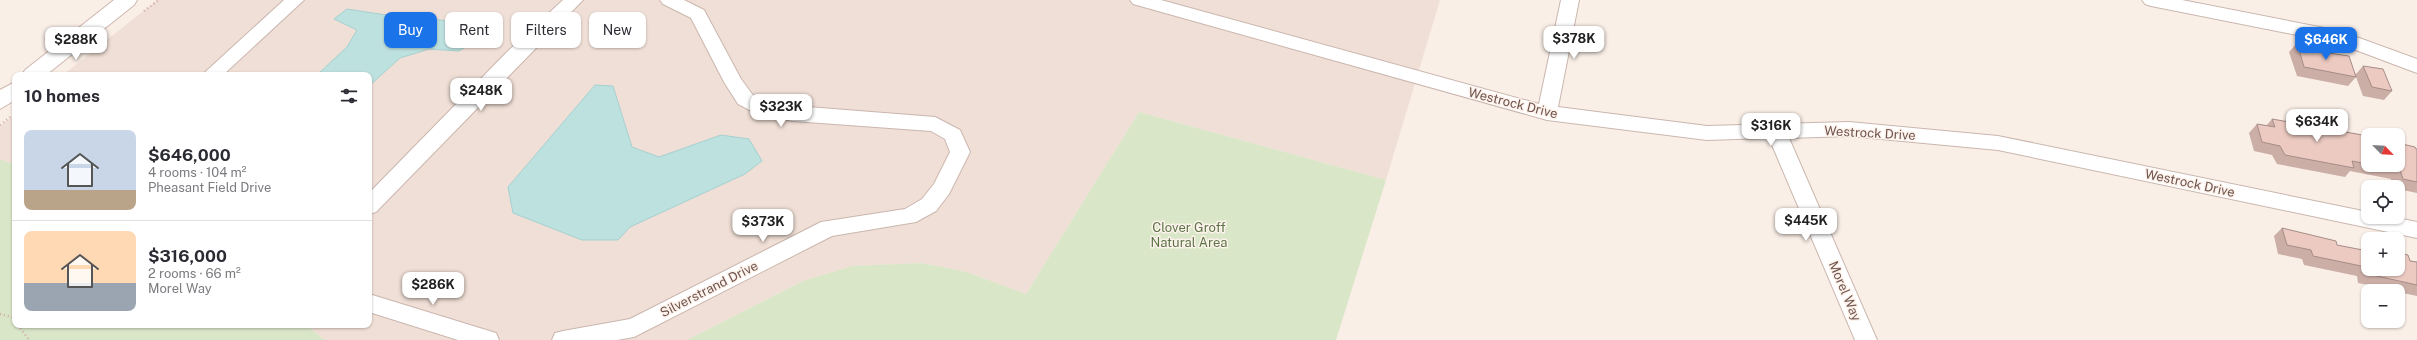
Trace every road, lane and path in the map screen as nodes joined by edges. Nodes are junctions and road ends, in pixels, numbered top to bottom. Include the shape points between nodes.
1 (127, 0) edge
2 (295, 0) edge
3 (574, 0) edge
4 (669, 0) edge
5 (1139, 0) edge
6 (1570, 0) edge
7 (2151, 0) edge
8 (2417, 66) edge
9 (36, 72) edge
10 (214, 72) edge
11 (12, 91) edge
12 (0, 101) edge
13 (1547, 113) junction
14 (12, 115) edge
15 (0, 125) edge
16 (1776, 131) junction
17 (372, 203) edge
18 (2417, 230) edge
19 (372, 304) edge
20 (0, 314) edge
21 (12, 317) edge
22 (20, 328) edge
23 (29, 340) edge
24 (488, 340) edge
25 (563, 340) edge
26 (1866, 340) edge

1 - 9 main road
2 - 10 street
3 - 17 street via 426,145
4 - 25 street, Silverstrand Drive via 698,14 733,82 745,99 766,110 935,124 953,135 960,152 942,190 929,205 909,216 828,228 634,328
5 - 13 street, Westrock Drive
6 - 13 street
7 - 8 street via 2340,37
11 - 12 main road
13 - 16 street, Westrock Drive via 1707,133
14 - 15 path
16 - 18 street, Westrock Drive via 1849,129 1998,143
16 - 26 street, Morel Way
19 - 24 street
20 - 21 path
22 - 23 path

